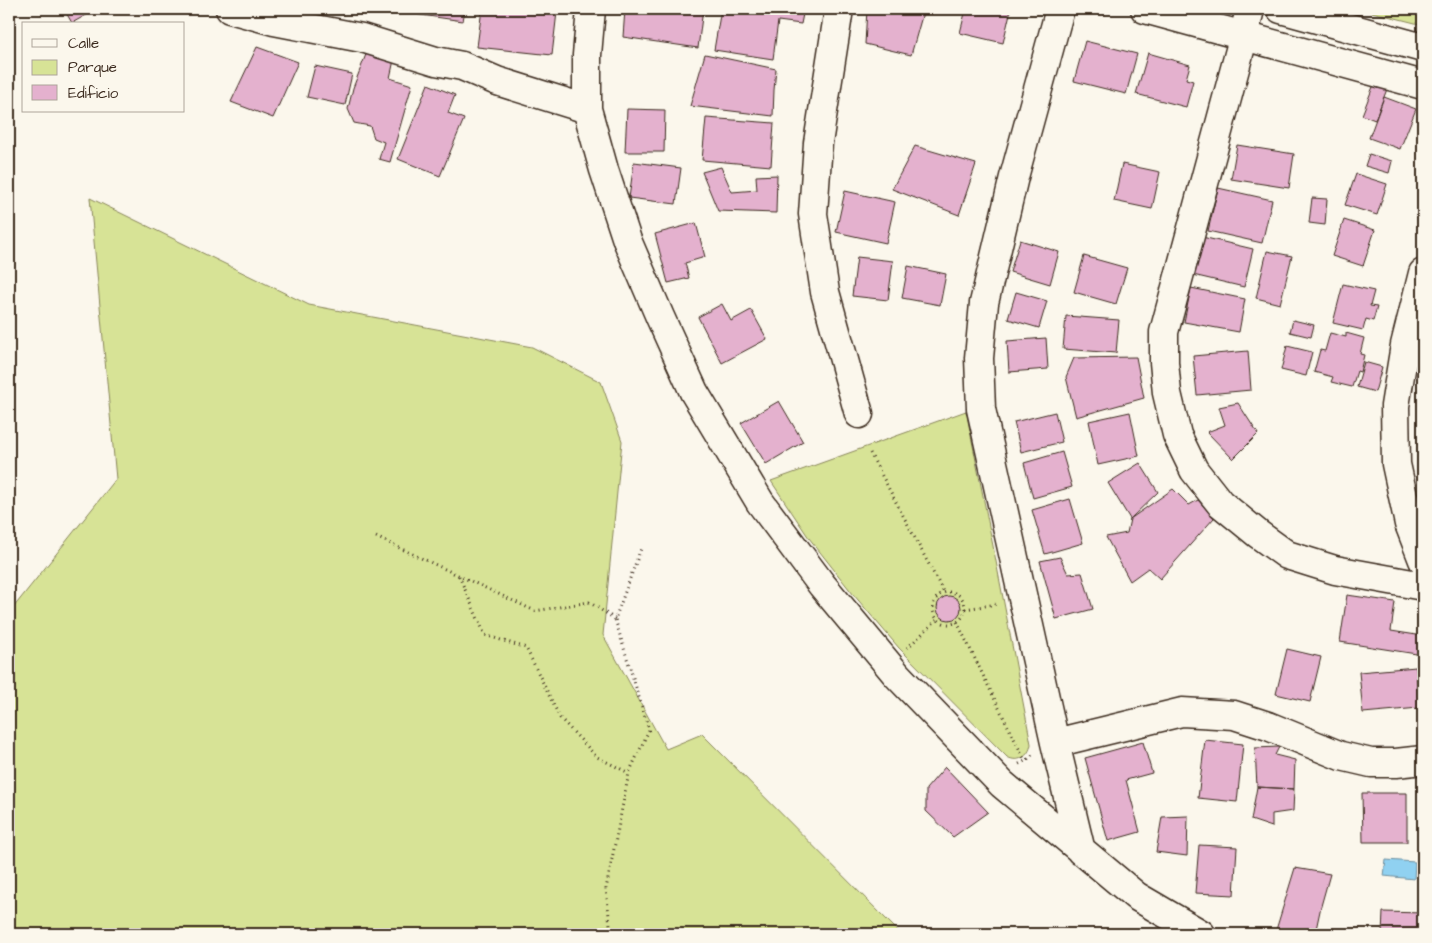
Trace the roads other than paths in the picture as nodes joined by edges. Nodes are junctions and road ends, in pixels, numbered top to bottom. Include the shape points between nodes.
1 (230, 9) edge
2 (591, 9) edge
3 (608, 9) edge
4 (839, 9) edge
5 (1060, 9) edge
6 (1145, 9) edge
7 (1250, 9) edge
8 (1281, 9) edge
9 (1244, 35) junction
10 (1423, 48) edge
11 (587, 55) junction
12 (1423, 85) edge
13 (587, 109) junction
14 (1423, 273) edge
15 (859, 414) dead end
16 (1423, 560) edge
17 (1423, 586) edge
18 (1044, 746) junction
19 (1423, 760) edge
20 (1081, 851) junction
21 (1202, 934) edge

1 - 13 street via 362,38 462,66 497,81
2 - 11 street
3 - 11 street
4 - 15 street via 818,143 813,214 825,292
5 - 18 street via 984,303 979,358 982,409
6 - 9 street
7 - 9 street
8 - 10 street
9 - 12 street
9 - 17 street via 1164,332 1167,393 1178,435 1194,470 1220,503 1287,555 1335,570
11 - 13 street
13 - 20 street via 627,240 660,317 694,392 760,502 822,585 897,675 1002,784
14 - 16 street via 1405,345 1395,406 1396,464 1409,524
18 - 19 street via 1182,712 1234,715 1341,756 1371,763
18 - 20 street
20 - 21 street via 1136,896

